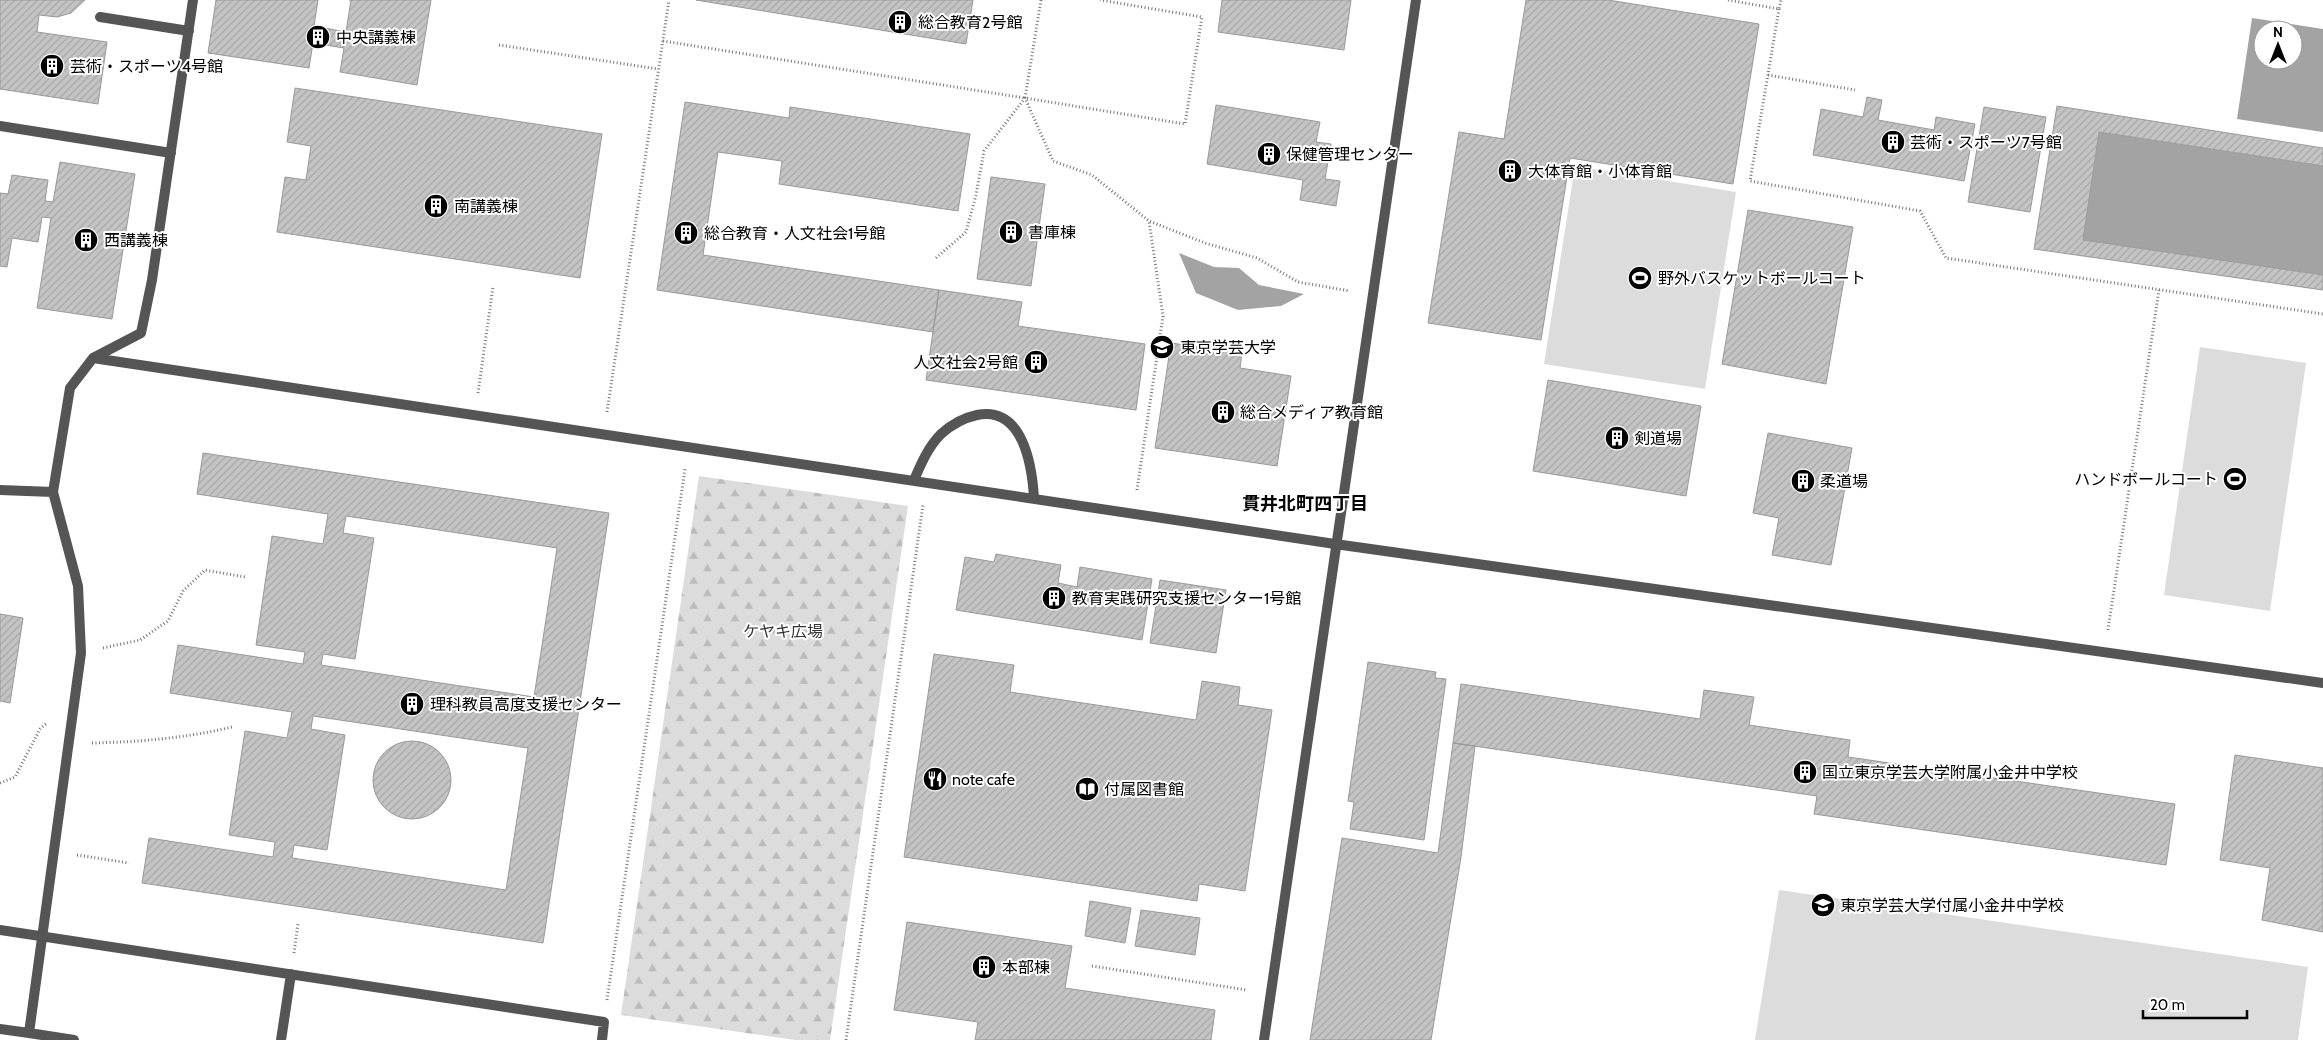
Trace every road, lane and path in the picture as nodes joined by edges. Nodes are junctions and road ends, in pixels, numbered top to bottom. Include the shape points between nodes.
1 (193, 0) edge
2 (669, 0) edge
3 (1040, 0) edge
4 (1100, 0) edge
5 (1416, 0) edge
6 (1728, 0) edge
7 (1781, 0) edge
8 (1780, 9) junction
9 (100, 16) dead end
10 (189, 31) junction
11 (663, 41) junction
12 (500, 45) dead end
13 (658, 69) junction
14 (1768, 75) junction
15 (1855, 90) dead end
16 (1026, 98) junction
17 (0, 126) edge
18 (171, 152) junction
19 (1149, 221) junction
20 (936, 258) dead end
21 (493, 287) dead end
22 (2159, 290) junction
23 (1372, 294) junction
24 (2323, 314) edge
25 (93, 358) junction
26 (475, 414) junction
27 (604, 434) junction
28 (688, 446) junction
29 (914, 480) junction
30 (926, 482) junction
31 (0, 490) edge
32 (53, 492) junction
33 (1034, 498) junction
34 (1133, 513) junction
35 (1335, 544) junction
36 (245, 577) dead end
37 (2104, 652) junction
38 (81, 653) junction
39 (2323, 682) edge
40 (75, 699) junction
41 (232, 727) dead end
42 (69, 744) junction
43 (0, 783) edge
44 (54, 852) junction
45 (129, 863) dead end
46 (0, 930) edge
47 (43, 937) junction
48 (1092, 966) dead end
49 (291, 974) junction
50 (1270, 994) junction
51 (604, 1022) junction
52 (0, 1029) edge
53 (29, 1033) junction
54 (74, 1040) edge
55 (282, 1040) edge
56 (602, 1040) edge
57 (846, 1040) edge
58 (1264, 1040) edge

1 - 10 lane
2 - 11 path
3 - 16 path
4 - 16 path via 1202,16 1185,124
5 - 23 lane
6 - 8 path
7 - 8 path
8 - 14 path
9 - 10 lane
10 - 18 lane
11 - 13 path
11 - 16 path
12 - 13 path
13 - 27 path
14 - 15 path
14 - 22 path via 1750,181 1920,211 1946,258
16 - 19 path via 1053,161 1092,175
16 - 20 path via 984,151 966,232
17 - 18 lane
18 - 25 lane via 141,333
19 - 23 path via 1205,243 1257,258 1298,282
19 - 34 path via 1163,316
21 - 26 path
22 - 24 path
22 - 37 path
23 - 35 lane
25 - 26 lane
25 - 32 lane via 70,388
26 - 27 lane
27 - 28 lane
28 - 29 lane
28 - 51 path
29 - 30 lane
29 - 33 lane via 924,456 940,434 962,418 989,412 1011,423 1026,447
30 - 33 lane
30 - 57 path
31 - 32 lane
32 - 38 lane via 78,586
33 - 34 lane
34 - 35 lane
35 - 37 lane
35 - 50 lane
36 - 38 path via 205,570 183,590 168,620 140,640
37 - 39 lane
38 - 40 lane
40 - 42 lane
40 - 43 path via 40,730 15,777
41 - 42 path via 149,742
42 - 44 lane
44 - 45 path
44 - 47 lane
46 - 47 lane
47 - 49 lane
47 - 53 lane
48 - 50 path
49 - 51 lane
49 - 55 lane
50 - 58 lane
51 - 56 lane
52 - 53 lane
53 - 54 lane

